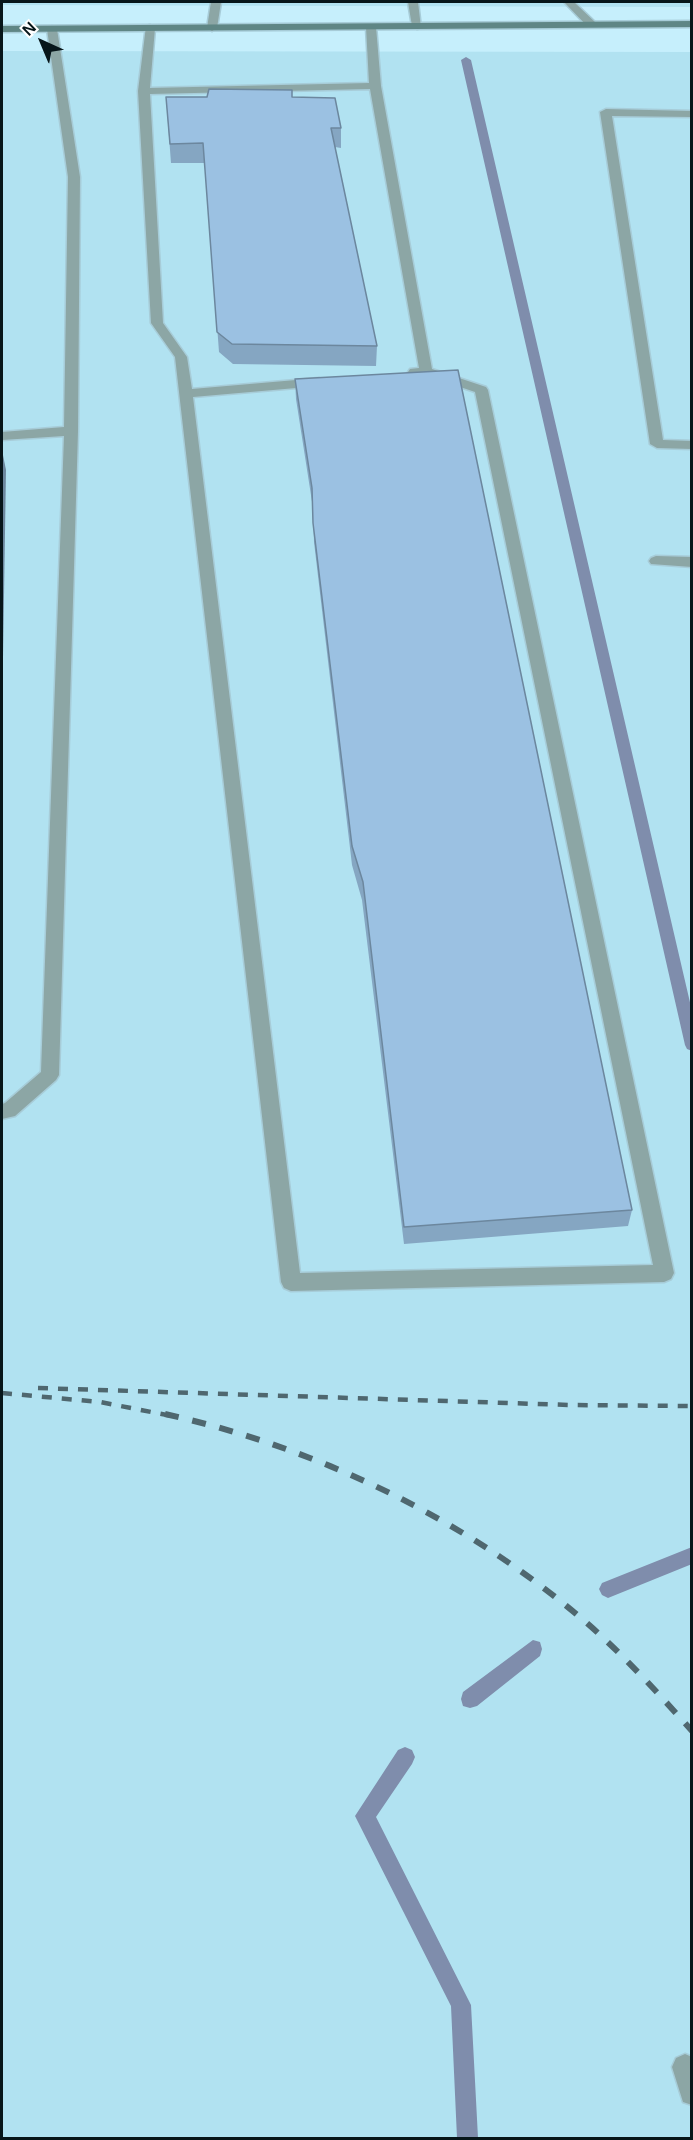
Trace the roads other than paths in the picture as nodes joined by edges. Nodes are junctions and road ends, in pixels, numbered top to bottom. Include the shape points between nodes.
1 (216, 2) edge
2 (414, 2) edge
3 (569, 2) edge
4 (692, 24) edge
5 (592, 25) junction
6 (417, 26) junction
7 (371, 27) junction
8 (150, 28) junction
9 (212, 28) junction
10 (2, 29) edge
11 (52, 29) junction
12 (375, 86) junction
13 (144, 91) junction
14 (692, 114) edge
15 (426, 371) junction
16 (404, 374) edge
17 (335, 380) edge
18 (186, 394) junction
19 (71, 431) junction
20 (2, 436) edge
21 (692, 445) edge
22 (656, 561) dead end
23 (692, 562) edge
24 (2, 1111) edge
25 (685, 2067) dead end
26 (692, 2093) edge

1 - 9 lane
2 - 6 lane
3 - 5 lane
4 - 5 street
5 - 6 street
6 - 7 street
7 - 9 street
7 - 12 lane
8 - 9 street
8 - 11 street
8 - 13 lane
10 - 11 street
11 - 19 lane via 74,177
12 - 13 lane
12 - 15 lane
13 - 18 lane via 157,323 181,357
14 - 21 lane via 606,112 657,444
15 - 16 lane
15 - 18 lane via 481,390 664,1273 291,1282
17 - 18 lane
19 - 20 lane
19 - 24 lane via 50,1075 9,1111
22 - 23 lane
25 - 26 lane

